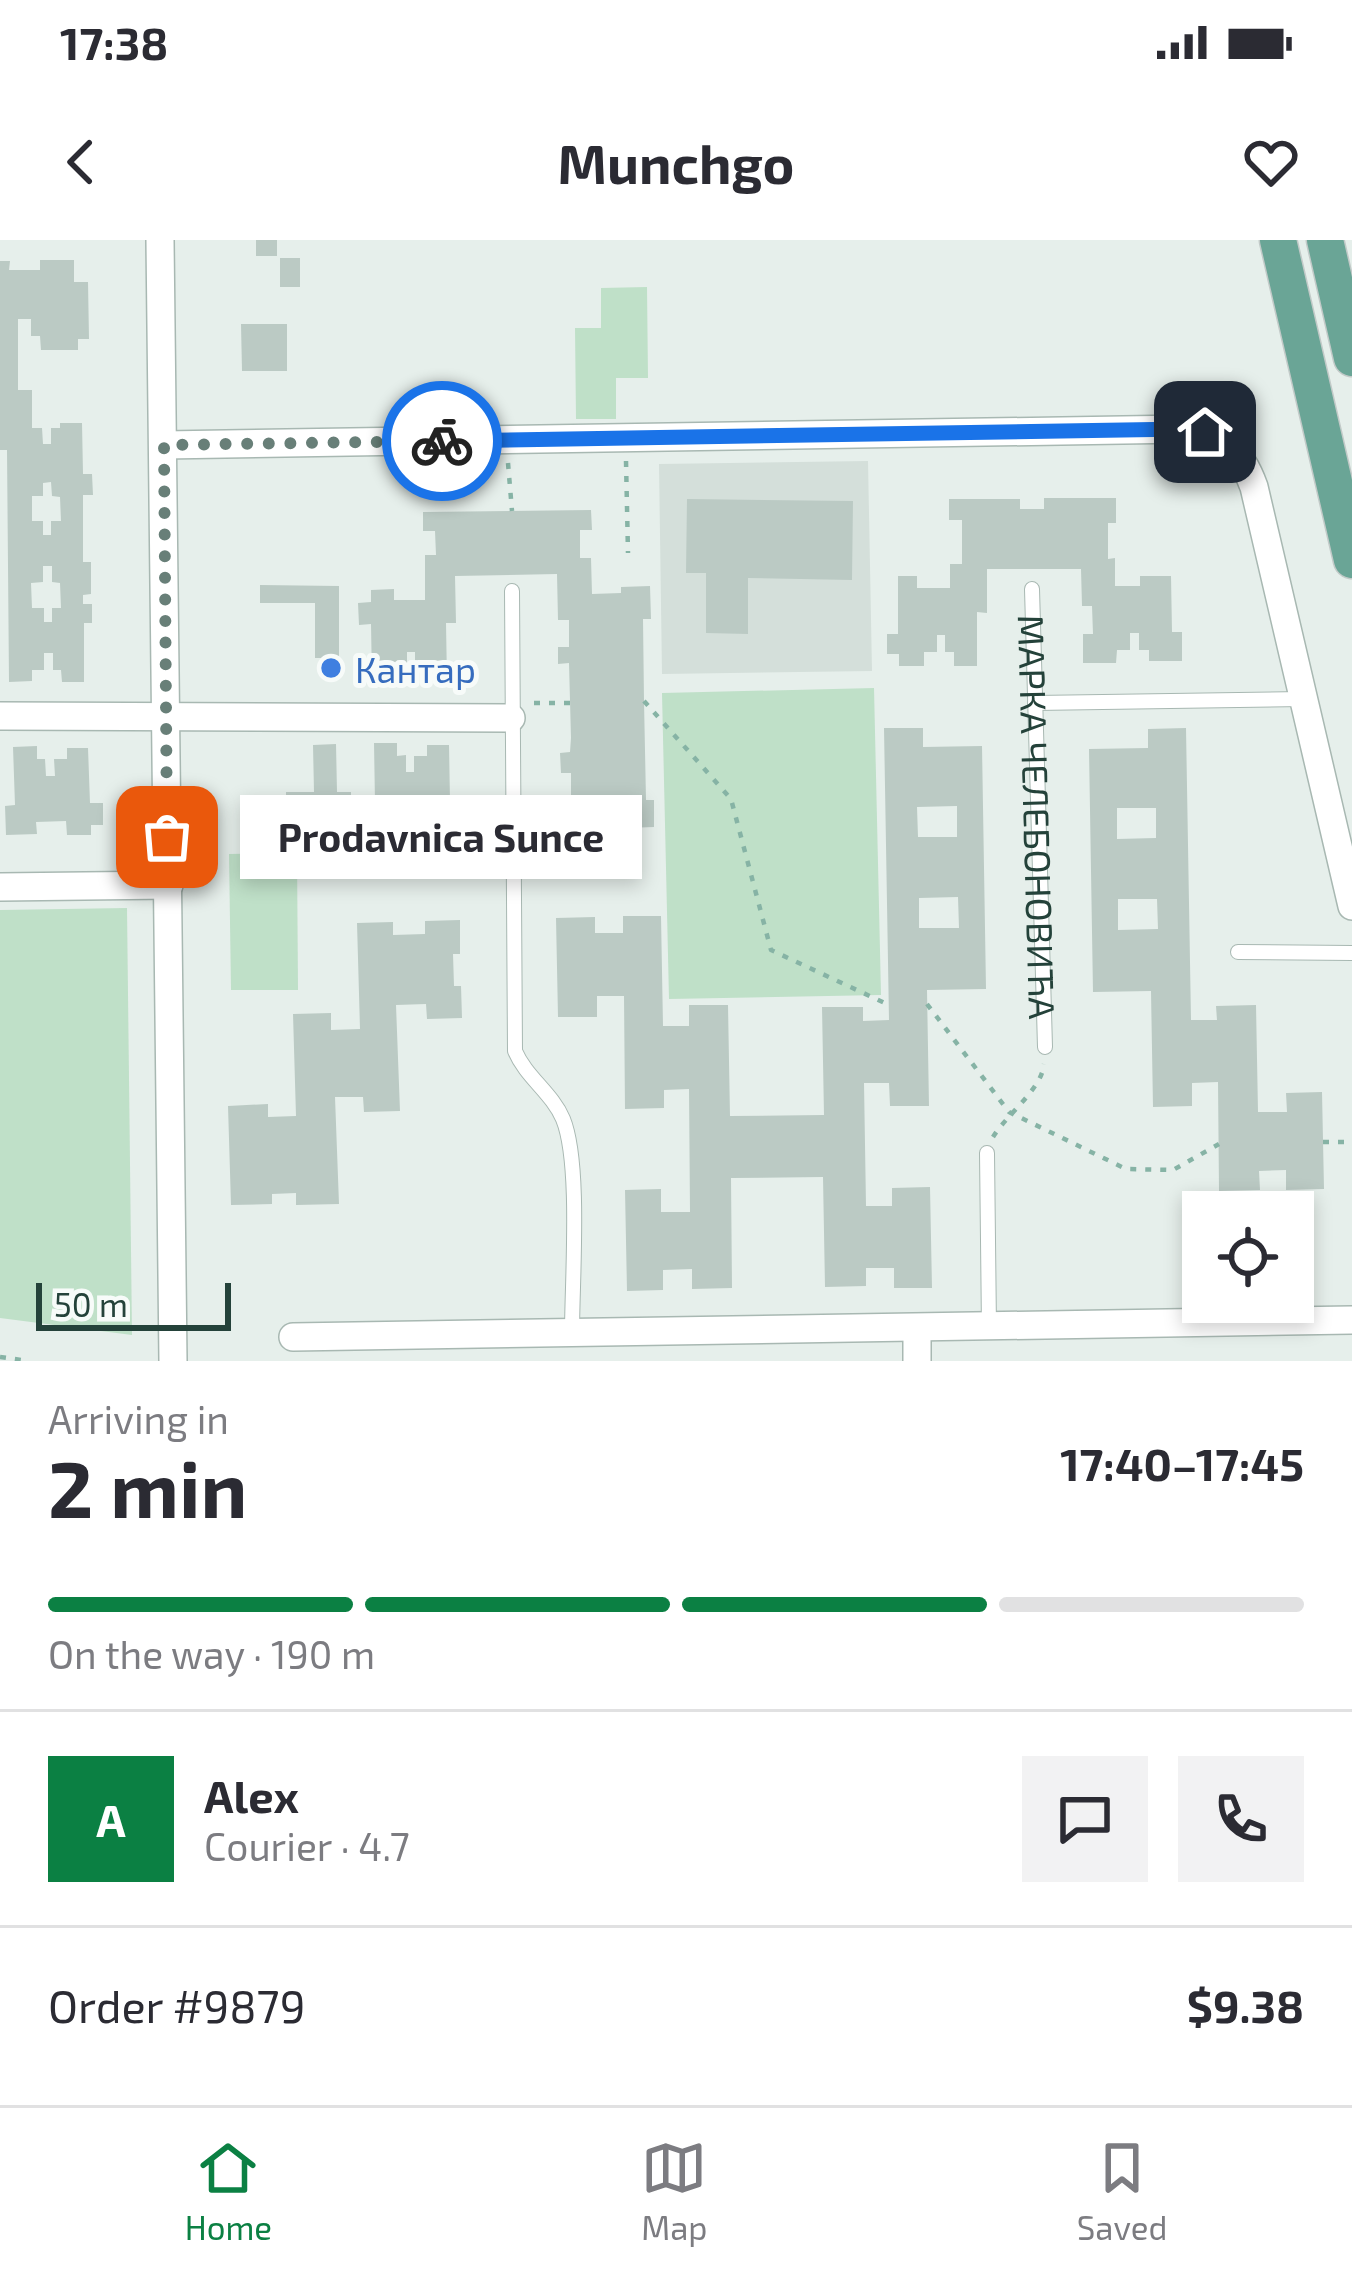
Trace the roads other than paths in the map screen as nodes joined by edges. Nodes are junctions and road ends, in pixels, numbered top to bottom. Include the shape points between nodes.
1 (160, 240) edge
2 (1278, 240) edge
3 (1325, 240) edge
4 (1352, 358) edge
5 (164, 445) junction
6 (1352, 560) edge
7 (1032, 590) dead end
8 (512, 591) dead end
9 (1302, 699) junction
10 (1035, 703) junction
11 (512, 711) junction
12 (166, 714) junction
13 (0, 716) edge
14 (169, 885) junction
15 (0, 887) edge
16 (1352, 906) edge
17 (1238, 952) dead end
18 (1352, 953) edge
19 (1045, 1047) road end
20 (988, 1154) road end
21 (1352, 1320) edge
22 (989, 1328) junction
23 (917, 1329) junction
24 (572, 1333) junction
25 (292, 1336) dead end
26 (173, 1361) edge
27 (917, 1361) edge

1 - 5 street
2 - 6 main road
3 - 4 main road
5 - 9 street via 1205,432 1236,450 1250,475
5 - 12 street
7 - 10 lane, МАРКА ЧЕЛЕБОНОВИЋА
8 - 11 lane
9 - 10 lane
9 - 16 street
10 - 19 lane, МАРКА ЧЕЛЕБОНОВИЋА
11 - 12 street
11 - 24 lane via 515,1051 562,1115 572,1147
12 - 13 street
12 - 14 street
14 - 15 street
14 - 26 street
17 - 18 lane
20 - 22 lane
21 - 22 street
22 - 23 street
23 - 24 street
23 - 27 street
24 - 25 street

